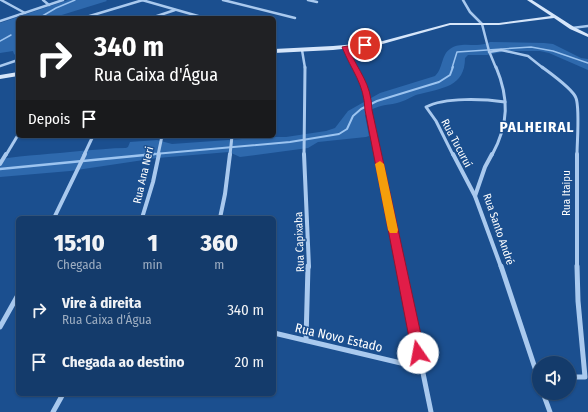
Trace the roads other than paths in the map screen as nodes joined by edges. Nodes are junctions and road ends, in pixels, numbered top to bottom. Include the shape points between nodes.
1 (0, 0) edge
2 (43, 0) edge
3 (63, 0) edge
4 (143, 0) edge
5 (223, 0) edge
6 (308, 0) edge
7 (463, 0) edge
8 (529, 0) edge
9 (317, 2) dead end
10 (49, 5) junction
11 (176, 10) junction
12 (25, 13) junction
13 (90, 16) edge
14 (156, 16) edge
15 (198, 16) edge
16 (555, 17) junction
17 (295, 18) dead end
18 (0, 21) edge
19 (482, 24) junction
20 (588, 26) edge
21 (572, 28) junction
22 (588, 36) edge
23 (345, 47) junction
24 (302, 50) junction
25 (488, 50) junction
26 (276, 51) edge
27 (16, 61) edge
28 (0, 66) edge
29 (16, 74) edge
30 (0, 77) edge
31 (505, 102) junction
32 (16, 138) edge
33 (92, 138) edge
34 (162, 138) edge
35 (231, 138) edge
36 (0, 164) edge
37 (475, 196) junction
38 (55, 216) edge
39 (143, 216) edge
40 (220, 216) edge
41 (16, 299) edge
42 (0, 327) edge
43 (276, 333) edge
44 (306, 340) junction
45 (532, 358) edge
46 (422, 368) junction
47 (576, 376) edge
48 (62, 396) edge
49 (546, 400) edge
50 (53, 412) edge
51 (431, 412) edge
52 (550, 412) edge

1 - 12 street
2 - 10 street
3 - 10 street
4 - 11 street
4 - 13 street
5 - 17 street
6 - 9 street
7 - 19 street, Rua Santo André
8 - 16 street
10 - 12 street
11 - 14 street
11 - 15 street
12 - 18 street
16 - 19 street
16 - 21 street
19 - 23 street via 450,24 379,43
19 - 25 street, Rua Santo André
20 - 21 street
21 - 22 street
23 - 24 street
23 - 46 street via 368,98
24 - 26 street
24 - 44 street, Rua Capixaba via 305,67 303,144 309,279
25 - 31 street, Rua Santo André via 501,77
25 - 47 street, Rua Itaipu via 528,56 561,82 576,98 578,301 585,376
27 - 28 street
29 - 30 street
31 - 37 street, Rua Santo André via 502,130
31 - 37 street, Rua Tucuruí via 470,98 426,107 436,121
32 - 36 street
33 - 38 street
34 - 39 street, Rua Ana Neri via 153,182
35 - 40 street
37 - 45 street, Rua Santo André
41 - 42 street
43 - 44 street, Rua Novo Estado
44 - 46 street, Rua Novo Estado
46 - 51 street
48 - 50 street
49 - 52 street

